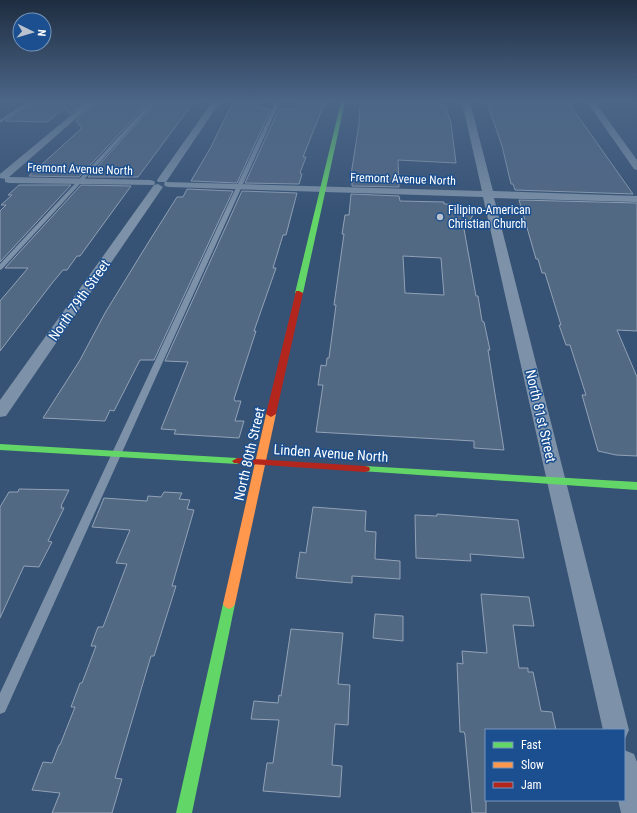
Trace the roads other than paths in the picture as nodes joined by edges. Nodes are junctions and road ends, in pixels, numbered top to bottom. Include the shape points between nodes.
1 (48, 140) edge
2 (119, 140) edge
3 (190, 140) edge
4 (261, 140) edge
5 (335, 140) edge
6 (475, 140) edge
7 (617, 140) edge
8 (637, 167) edge
9 (3, 179) edge
10 (80, 182) junction
11 (160, 184) junction
12 (240, 187) junction
13 (324, 190) junction
14 (488, 195) junction
15 (637, 199) edge
16 (0, 268) edge
17 (0, 412) edge
18 (0, 447) edge
19 (116, 454) junction
20 (260, 463) junction
21 (556, 481) junction
22 (637, 486) edge
23 (0, 708) edge
24 (616, 729) edge
25 (625, 768) edge
26 (184, 813) edge
27 (636, 813) edge

1 - 9 street
2 - 10 lane
3 - 11 street, North 79th Street
4 - 12 lane
5 - 13 street, North 80th Street
6 - 14 street, North 81st Street
7 - 8 street
9 - 10 street, Fremont Avenue North
10 - 11 street, Fremont Avenue North
10 - 16 lane
11 - 12 street, Fremont Avenue North
11 - 17 street, North 79th Street
12 - 13 street, Fremont Avenue North
12 - 19 lane
13 - 14 street, Fremont Avenue North
13 - 20 street, North 80th Street
14 - 15 street, Fremont Avenue North
14 - 21 street, North 81st Street
18 - 19 street, Linden Avenue North
19 - 20 street, Linden Avenue North
19 - 23 lane
20 - 21 street, Linden Avenue North
20 - 26 street, North 80th Street
21 - 22 street, Linden Avenue North
21 - 24 street, North 81st Street
25 - 27 street

